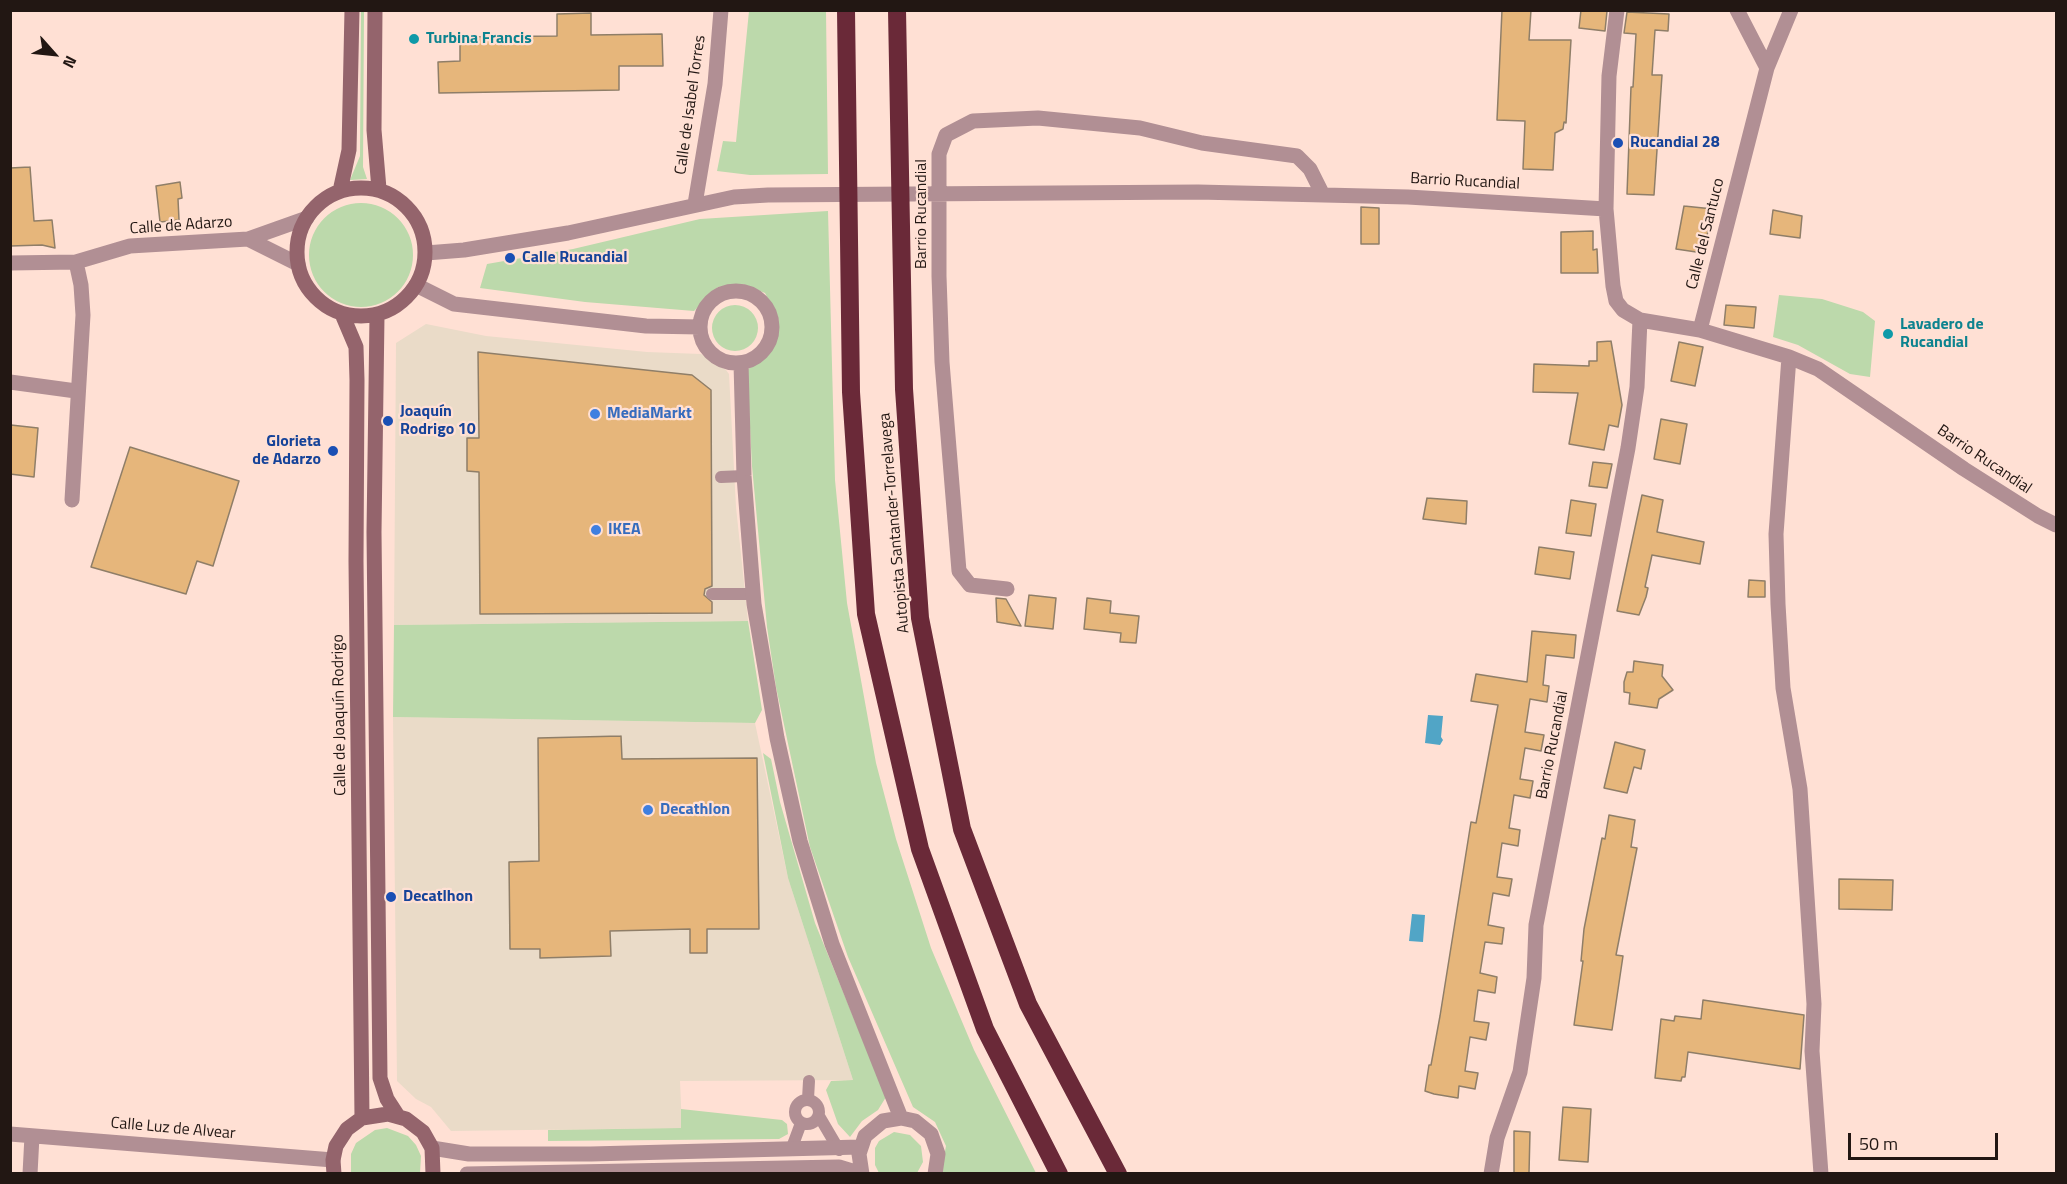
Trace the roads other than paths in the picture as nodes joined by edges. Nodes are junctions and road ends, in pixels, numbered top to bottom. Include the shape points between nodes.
1 (352, 10) edge
2 (375, 10) edge
3 (721, 10) edge
4 (846, 10) edge
5 (897, 10) edge
6 (1617, 10) edge
7 (1737, 10) edge
8 (1791, 10) edge
9 (1767, 68) junction
10 (379, 189) junction
11 (340, 191) junction
12 (1323, 195) junction
13 (694, 204) junction
14 (1606, 209) junction
15 (307, 218) junction
16 (248, 239) junction
17 (426, 253) junction
18 (76, 262) junction
19 (10, 263) edge
20 (298, 264) junction
21 (416, 285) junction
22 (342, 314) junction
23 (377, 316) junction
24 (1640, 320) junction
25 (700, 327) junction
26 (1700, 330) junction
27 (1789, 357) junction
28 (741, 363) junction
29 (10, 382) edge
30 (76, 391) junction
31 (744, 476) junction
32 (721, 477) dead end
33 (72, 500) dead end
34 (2056, 525) edge
35 (1007, 589) dead end
36 (712, 594) dead end
37 (753, 594) junction
38 (809, 1081) dead end
39 (808, 1100) junction
40 (398, 1116) junction
41 (819, 1116) junction
42 (362, 1118) junction
43 (901, 1118) junction
44 (801, 1123) junction
45 (10, 1134) edge
46 (32, 1136) junction
47 (860, 1147) junction
48 (432, 1148) junction
49 (791, 1150) junction
50 (839, 1150) junction
51 (333, 1167) edge
52 (758, 1171) edge
53 (30, 1173) edge
54 (433, 1173) edge
55 (467, 1173) edge
56 (862, 1173) edge
57 (934, 1173) edge
58 (1059, 1173) edge
59 (1118, 1173) edge
60 (1491, 1173) edge
61 (1821, 1173) edge

1 - 11 main road via 349,150
2 - 10 main road via 374,130
3 - 13 street, Calle de Isabel Torres via 715,84
4 - 58 highway, Autopista Santander-Torrelavega via 851,392 866,614 920,849 985,1029
5 - 59 highway, Autopista Santander-Torrelavega via 904,389 920,618 962,829 1028,1004
6 - 14 street, Barrio Rucandial via 1609,76
7 - 9 street
8 - 9 street, Calle del Santuco
9 - 26 street, Calle del Santuco
10 - 11 main road
10 - 17 main road via 413,214 423,234
11 - 15 main road via 323,201
12 - 13 street, Barrio Rucandial via 768,195
12 - 14 street, Barrio Rucandial
12 - 35 street, Barrio Rucandial via 1310,169 1297,156 1202,143 1140,128 1038,118 973,121 946,135 939,154 939,276 959,572 970,585
13 - 17 street via 568,233
14 - 24 street, Barrio Rucandial via 1616,301 1630,316
15 - 16 street, Calle de Adarzo
15 - 20 main road via 298,244
16 - 18 street, Calle de Adarzo via 130,246
16 - 20 street, Calle de Adarzo
17 - 21 main road
18 - 19 street, Calle de Adarzo
18 - 30 street via 83,315
20 - 22 main road via 311,292
21 - 23 main road via 400,303
21 - 25 street via 454,304 646,326
22 - 23 main road
22 - 42 main road, Calle de Joaquín Rodrigo via 356,347 357,380
23 - 40 main road via 374,541 381,1078 383,1090
24 - 26 street, Barrio Rucandial
24 - 60 street, Barrio Rucandial via 1628,447 1536,925 1534,978 1520,1072 1497,1138
25 - 28 street via 702,339 717,358
25 - 28 street via 705,308 719,295 738,290 763,302 772,320 770,339 759,355
26 - 27 street, Barrio Rucandial
27 - 34 street, Barrio Rucandial via 1818,369
27 - 61 street via 1776,534 1778,604 1783,688 1800,789
28 - 31 street
29 - 30 street
30 - 33 street
31 - 32 lane
31 - 37 street
36 - 37 lane
37 - 43 street via 777,738 800,841 832,944
38 - 39 lane
39 - 41 lane via 818,1105
39 - 44 lane via 798,1103 795,1110
40 - 42 main road
40 - 48 main road via 415,1124
41 - 44 lane via 811,1124
41 - 50 lane
42 - 51 main road via 342,1136
43 - 47 street via 878,1123 868,1131
43 - 57 street via 915,1121 931,1134 938,1154
44 - 49 lane
45 - 46 street, Calle Luz de Alvear
46 - 51 street, Calle Luz de Alvear
46 - 53 street
47 - 50 street
47 - 56 street
48 - 49 street via 469,1154
48 - 54 main road
49 - 50 street
52 - 55 street
52 - 56 street via 839,1167

